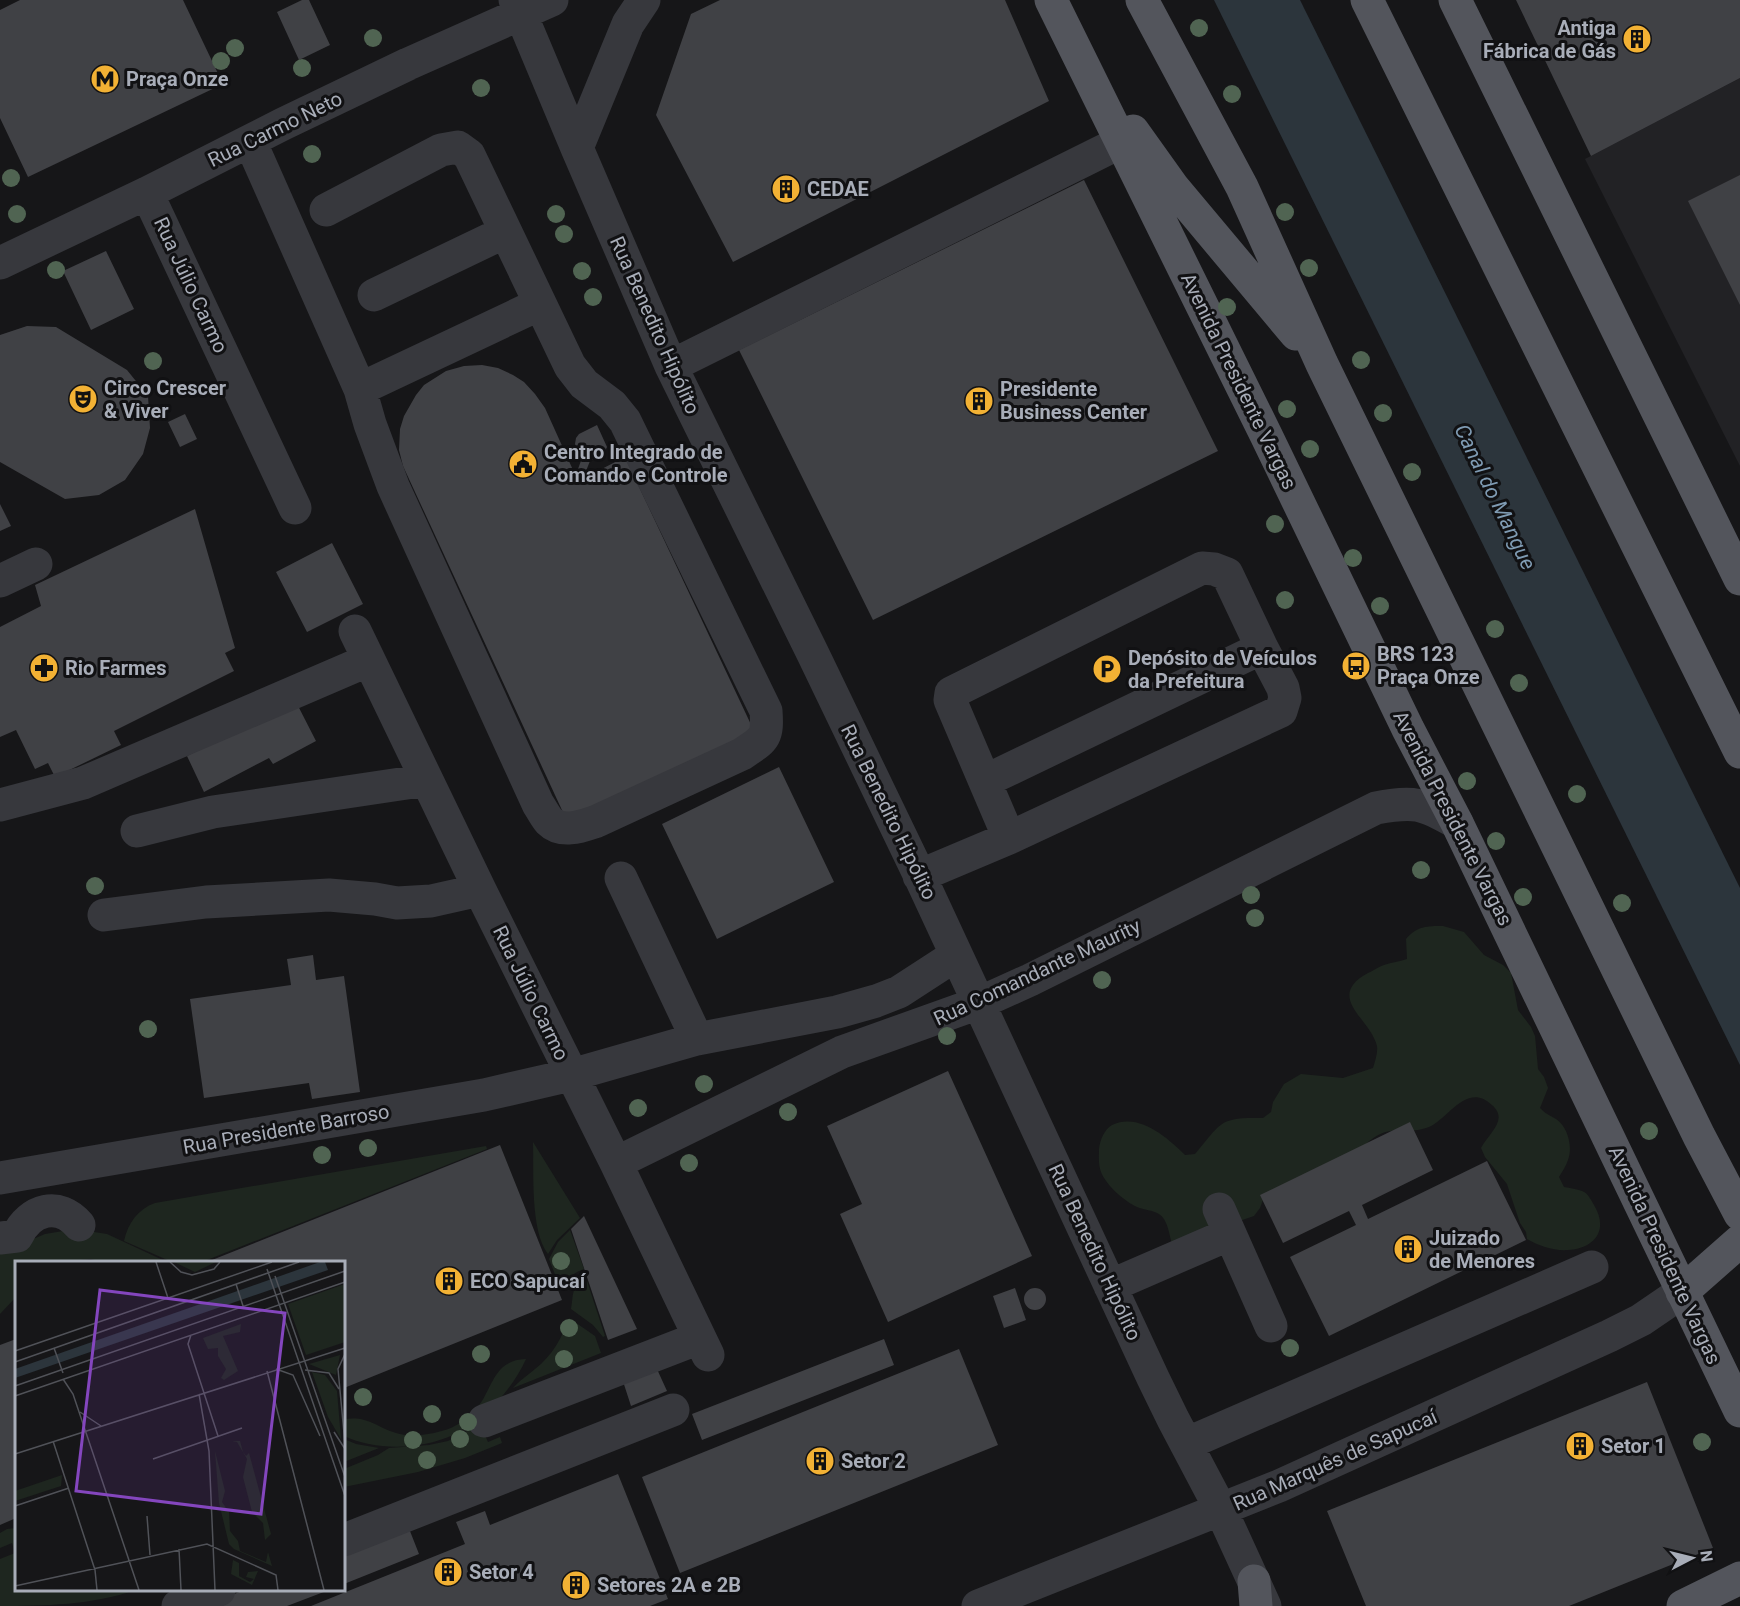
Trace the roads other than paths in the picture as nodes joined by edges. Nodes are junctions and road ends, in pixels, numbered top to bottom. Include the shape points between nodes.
1 (552, 0) edge
2 (644, 0) edge
3 (1051, 0) edge
4 (1142, 0) edge
5 (1367, 0) edge
6 (1455, 0) edge
7 (518, 7) edge
8 (1077, 51) junction
9 (250, 141) junction
10 (1121, 142) junction
11 (577, 148) junction
12 (147, 193) junction
13 (326, 210) dead end
14 (505, 232) junction
15 (0, 263) edge
16 (374, 295) dead end
17 (540, 304) junction
18 (1322, 364) junction
19 (671, 366) junction
20 (360, 389) junction
21 (295, 508) dead end
22 (36, 564) dead end
23 (1740, 579) edge
24 (0, 581) edge
25 (355, 631) dead end
26 (1262, 648) junction
27 (369, 660) junction
28 (1740, 752) edge
29 (427, 780) junction
30 (985, 781) junction
31 (0, 805) edge
32 (1457, 823) junction
33 (137, 831) dead end
34 (1009, 838) junction
35 (919, 876) junction
36 (621, 878) dead end
37 (480, 890) junction
38 (104, 915) dead end
39 (956, 955) junction
40 (978, 1003) junction
41 (697, 1039) junction
42 (571, 1075) junction
43 (616, 1163) junction
44 (0, 1178) edge
45 (1740, 1214) edge
46 (79, 1225) dead end
47 (0, 1238) edge
48 (1740, 1241) edge
49 (1592, 1267) dead end
50 (1110, 1286) junction
51 (1682, 1292) junction
52 (1271, 1326) dead end
53 (673, 1410) dead end
54 (1740, 1411) edge
55 (484, 1421) dead end
56 (1186, 1444) junction
57 (1221, 1510) junction
58 (345, 1540) edge
59 (1740, 1578) edge
60 (216, 1591) edge
61 (1258, 1598) edge
62 (178, 1606) edge
63 (978, 1606) edge
64 (1683, 1606) edge

1 - 7 street, Rua Carmo Neto
2 - 11 street via 628,24
3 - 8 main road, Avenida Presidente Vargas
4 - 18 main road via 1242,188
5 - 28 main road
6 - 23 main road
7 - 9 street, Rua Carmo Neto
7 - 11 street, Rua Benedito Hipólito
8 - 10 main road, Avenida Presidente Vargas
8 - 18 main road via 1173,187
9 - 12 street, Rua Carmo Neto
9 - 20 street
10 - 19 street
10 - 32 main road, Avenida Presidente Vargas
11 - 19 street, Rua Benedito Hipólito
12 - 15 street, Rua Carmo Neto
12 - 21 street, Rua Júlio Carmo
13 - 14 street via 441,150 458,147 469,156
14 - 16 street
14 - 17 street
17 - 20 street
17 - 20 street via 570,366 584,384 626,421 766,711 767,726 762,740 742,754 597,821 564,829 550,823 393,486
18 - 45 main road
19 - 35 street, Rua Benedito Hipólito
22 - 24 street
25 - 27 street, Rua Júlio Carmo
26 - 30 street
26 - 30 street via 1227,574 1202,568 951,693 950,700
26 - 34 street via 1284,688 1281,711
27 - 29 street, Rua Júlio Carmo
27 - 31 street via 83,783
29 - 33 street via 213,812
29 - 37 street, Rua Júlio Carmo
30 - 34 street
32 - 40 street, Rua Comandante Maurity via 1417,805 1402,803 1376,808
32 - 51 main road, Avenida Presidente Vargas
34 - 35 street
35 - 39 street, Rua Benedito Hipólito
36 - 41 street
37 - 38 street via 432,902 397,903 329,895 206,902
37 - 42 street, Rua Júlio Carmo
39 - 40 street, Rua Benedito Hipólito
39 - 41 street via 899,992 876,1001
40 - 43 street, Rua Comandante Maurity via 843,1052
40 - 50 street, Rua Benedito Hipólito
41 - 42 street
42 - 43 street, Rua Júlio Carmo
42 - 44 street, Rua Presidente Barroso via 484,1095
43 - 55 street, Rua Júlio Carmo via 704,1346
46 - 47 street via 61,1212 50,1211 28,1220 17,1236
48 - 51 main road
49 - 56 street
50 - 52 street via 1225,1222
50 - 56 street, Rua Benedito Hipólito
51 - 54 main road, Avenida Presidente Vargas
51 - 57 street, Rua Marquês de Sapucaí via 1609,1336
53 - 58 street
56 - 57 street, Rua Benedito Hipólito
57 - 61 street, Rua Benedito Hipólito
57 - 63 street, Rua Marquês de Sapucaí
59 - 64 main road
60 - 62 street

